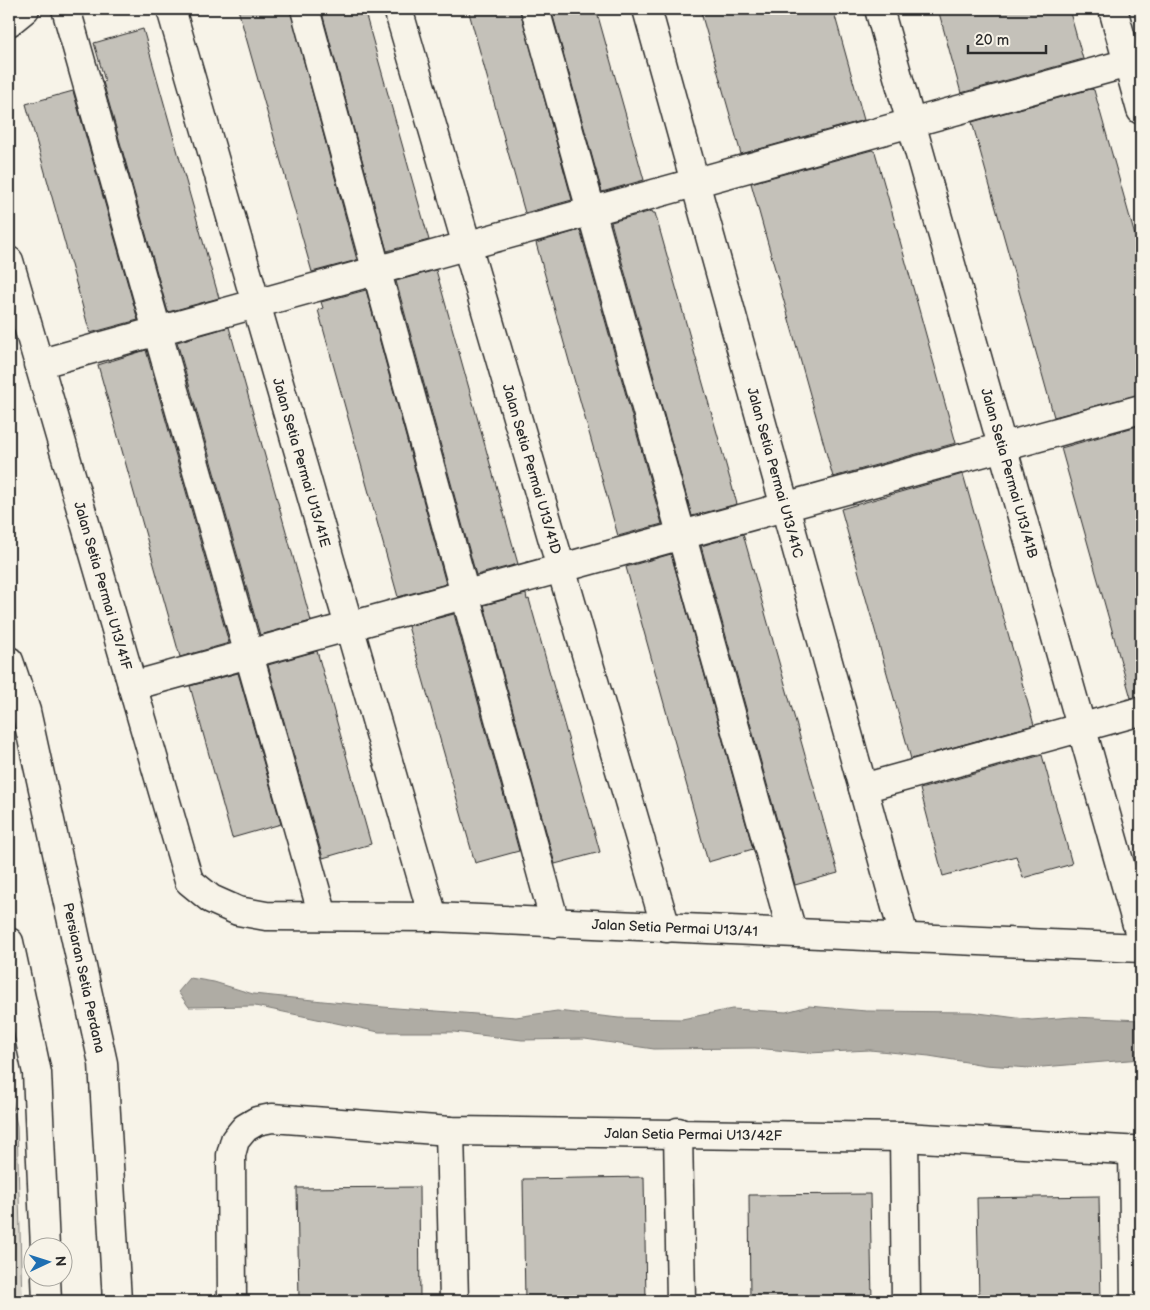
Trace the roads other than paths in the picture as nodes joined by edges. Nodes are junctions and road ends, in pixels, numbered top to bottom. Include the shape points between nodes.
1 (25, 9) edge
2 (66, 9) edge
3 (171, 9) edge
4 (304, 9) edge
5 (398, 9) edge
6 (535, 9) edge
7 (647, 9) edge
8 (879, 9) edge
9 (1113, 9) edge
10 (9, 22) edge
11 (1128, 63) junction
12 (1141, 110) edge
13 (911, 122) junction
14 (695, 184) junction
15 (592, 212) junction
16 (467, 246) junction
17 (9, 261) edge
18 (376, 270) junction
19 (256, 303) junction
20 (157, 331) junction
21 (38, 364) junction
22 (1141, 409) edge
23 (1002, 448) junction
24 (785, 507) junction
25 (681, 536) junction
26 (561, 569) junction
27 (465, 596) junction
28 (350, 627) junction
29 (249, 655) junction
30 (9, 660) edge
31 (132, 686) junction
32 (1141, 711) edge
33 (1081, 727) junction
34 (863, 788) junction
35 (211, 899) joint
36 (323, 916) junction
37 (433, 917) junction
38 (555, 923) junction
39 (666, 928) junction
40 (792, 932) junction
41 (904, 936) junction
42 (1141, 939) edge
43 (9, 942) edge
44 (1141, 948) edge
45 (450, 1131) junction
46 (678, 1132) junction
47 (904, 1137) junction
48 (1137, 1150) edge
49 (45, 1238) edge
50 (46, 1288) edge
51 (47, 1301) edge
52 (117, 1301) edge
53 (232, 1301) edge
54 (454, 1301) edge
55 (681, 1301) edge
56 (906, 1301) edge
57 (1135, 1301) edge

1 - 10 street
2 - 20 street
3 - 19 street, Jalan Setia Permai U13/41E
4 - 18 street
5 - 16 street, Jalan Setia Permai U13/41D
6 - 15 street
7 - 14 street, Jalan Setia Permai U13/41C
8 - 13 street, Jalan Setia Permai U13/41B
9 - 11 street
11 - 12 street
11 - 13 street
13 - 14 street
13 - 23 street, Jalan Setia Permai U13/41B
14 - 15 street
14 - 24 street, Jalan Setia Permai U13/41C
15 - 16 street
15 - 25 street
16 - 18 street
16 - 26 street, Jalan Setia Permai U13/41D
17 - 21 street, Jalan Setia Permai U13/41F
18 - 19 street
18 - 27 street
19 - 20 street
19 - 28 street, Jalan Setia Permai U13/41E
20 - 21 street
20 - 29 street
21 - 31 street, Jalan Setia Permai U13/41F
22 - 23 street
23 - 24 street
23 - 33 street, Jalan Setia Permai U13/41B
24 - 25 street
24 - 34 street, Jalan Setia Permai U13/41C
25 - 26 street
25 - 40 street
26 - 27 street
26 - 39 street, Jalan Setia Permai U13/41D
27 - 28 street
27 - 38 street
28 - 29 street
28 - 37 street, Jalan Setia Permai U13/41E
29 - 31 street
29 - 36 street
30 - 52 street, Persiaran Setia Perdana via 26,711 102,1063
31 - 35 street, Jalan Setia Permai U13/41F via 189,881
32 - 33 street
33 - 34 street
33 - 42 street, Jalan Setia Permai U13/41B
34 - 41 street, Jalan Setia Permai U13/41C
35 - 36 street, Jalan Setia Permai U13/41 via 238,911 266,916
36 - 37 street, Jalan Setia Permai U13/41
37 - 38 street, Jalan Setia Permai U13/41
38 - 39 street, Jalan Setia Permai U13/41
39 - 40 street, Jalan Setia Permai U13/41
40 - 41 street, Jalan Setia Permai U13/41
41 - 44 street, Jalan Setia Permai U13/41
43 - 49 street via 38,1072
45 - 46 street, Jalan Setia Permai U13/42F
45 - 53 street, Jalan Setia Permai U13/42F via 272,1118 245,1128 231,1155
45 - 54 street
46 - 47 street, Jalan Setia Permai U13/42F
46 - 55 street
47 - 48 street, Jalan Setia Permai U13/42F
47 - 56 street
48 - 57 street
50 - 51 street

